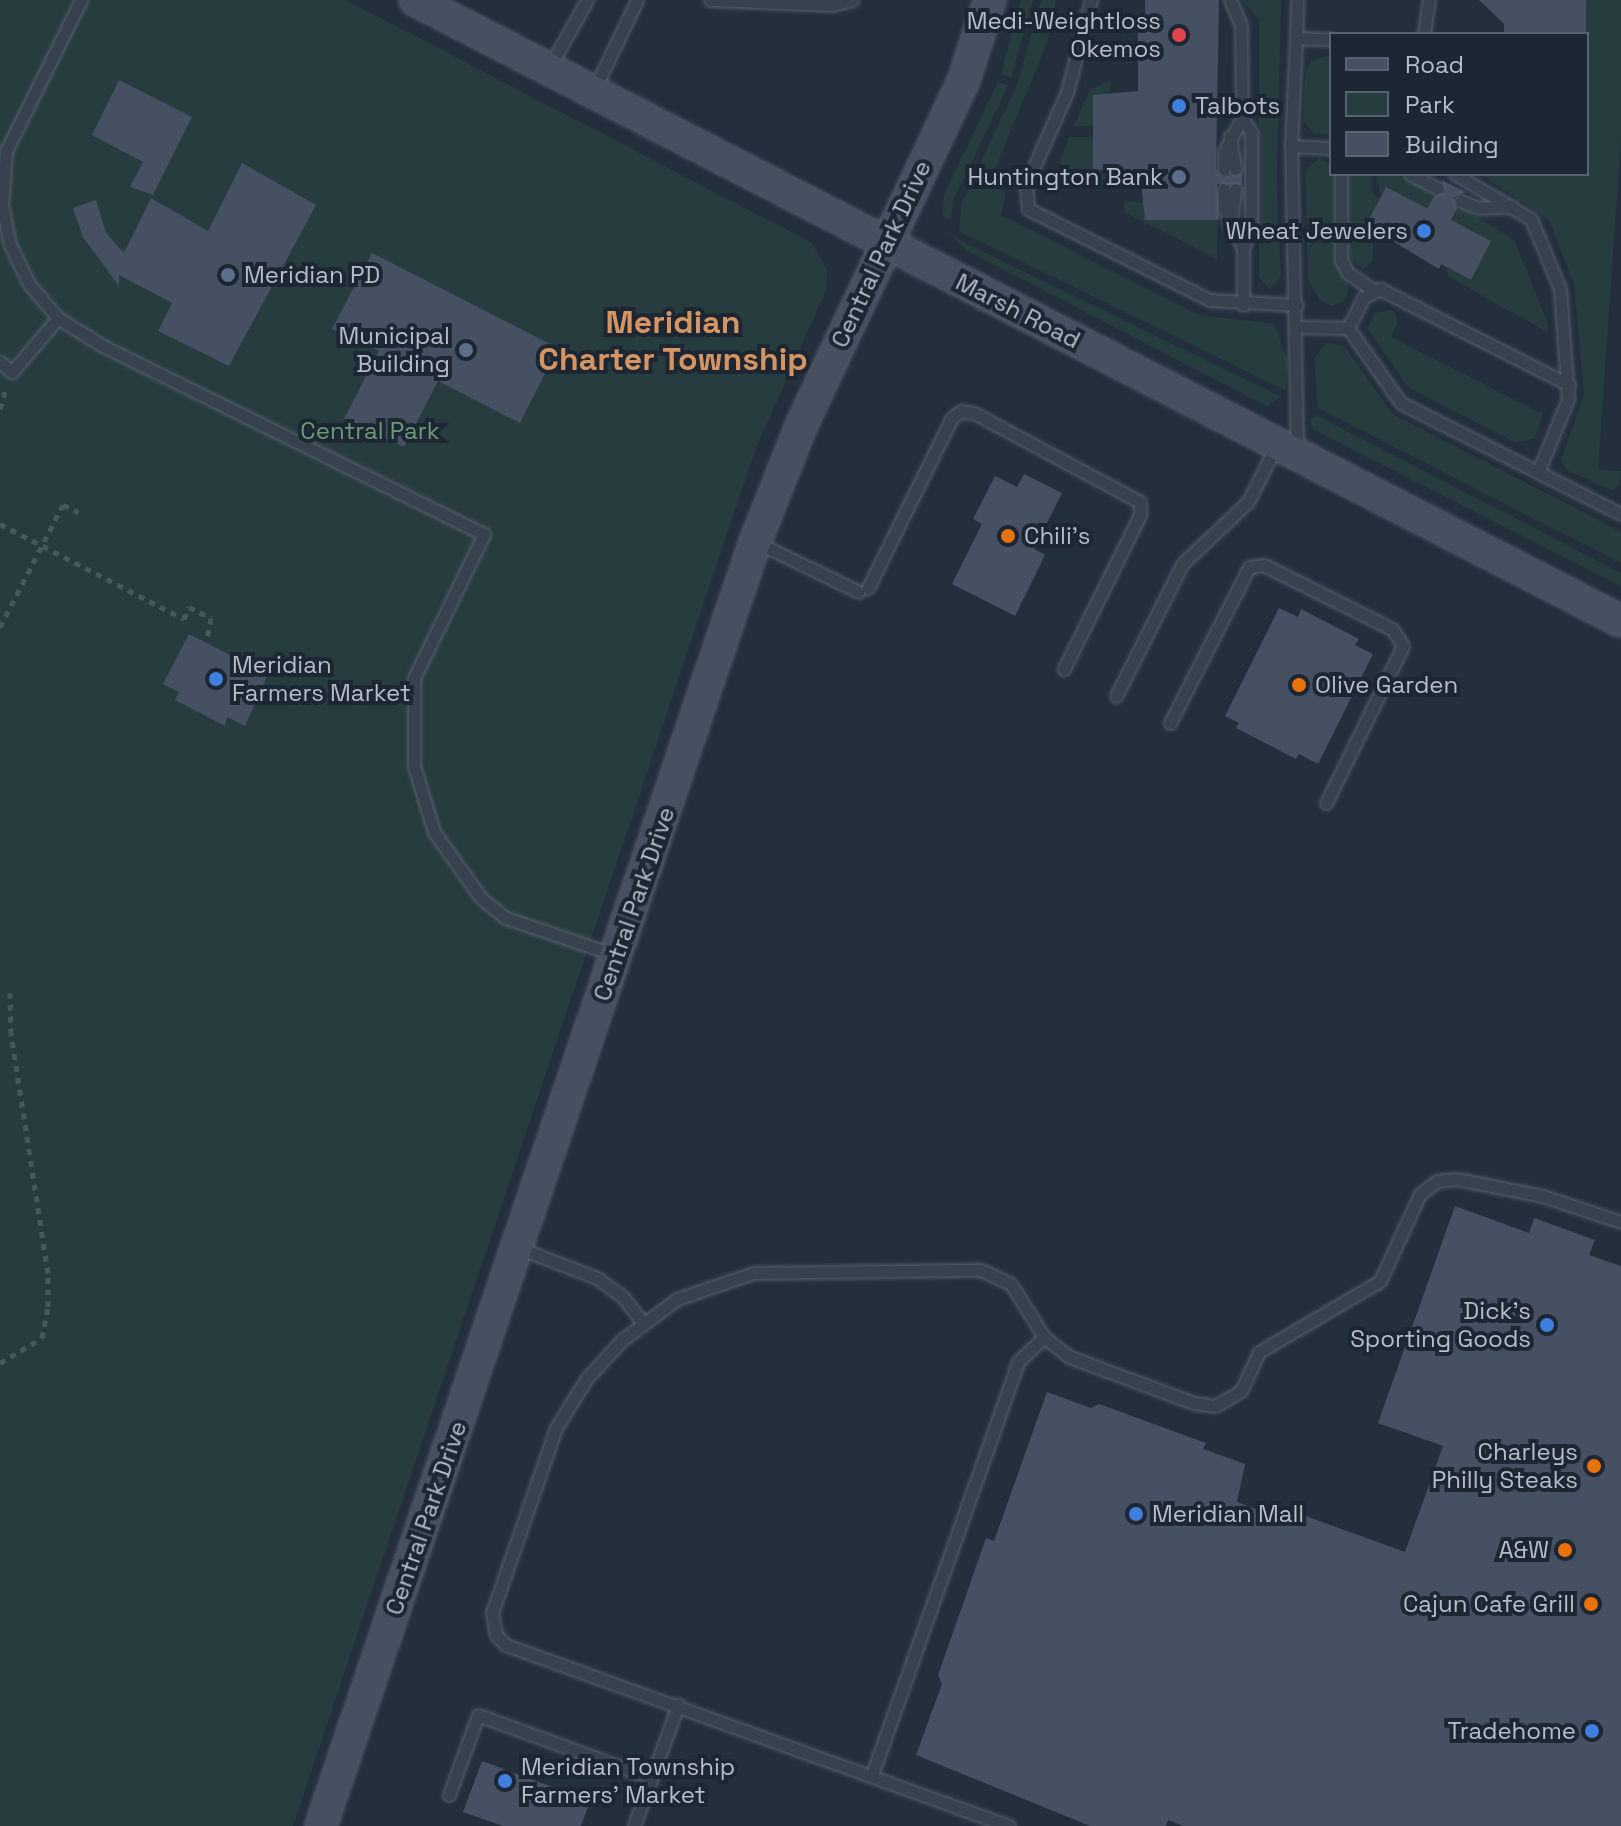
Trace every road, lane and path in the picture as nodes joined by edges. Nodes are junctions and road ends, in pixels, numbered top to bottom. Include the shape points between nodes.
1 (81, 0) edge
2 (415, 0) edge
3 (587, 0) edge
4 (637, 0) edge
5 (710, 0) edge
6 (852, 0) edge
7 (990, 0) edge
8 (1091, 0) edge
9 (1230, 0) edge
10 (1297, 0) edge
11 (1429, 0) edge
12 (747, 1) edge
13 (1424, 32) edge
14 (1296, 38) junction
15 (1329, 39) edge
16 (548, 69) junction
17 (593, 93) junction
18 (1242, 118) junction
19 (1291, 146) junction
20 (1329, 148) edge
21 (3, 151) edge
22 (1229, 169) dead end
23 (1341, 176) edge
24 (1414, 176) edge
25 (1459, 176) edge
26 (1438, 188) dead end
27 (1229, 189) dead end
28 (1461, 201) dead end
29 (1512, 206) junction
30 (884, 244) junction
31 (1243, 248) junction
32 (1373, 290) junction
33 (1243, 305) junction
34 (1297, 305) junction
35 (58, 318) junction
36 (1297, 327) junction
37 (1348, 328) junction
38 (0, 362) edge
39 (1569, 385) junction
40 (1287, 449) junction
41 (1538, 472) junction
42 (78, 512) dead end
43 (1621, 514) edge
44 (0, 524) edge
45 (755, 542) junction
46 (41, 544) junction
47 (1621, 621) edge
48 (0, 627) edge
49 (207, 638) dead end
50 (1064, 669) dead end
51 (1116, 696) dead end
52 (1170, 723) dead end
53 (1326, 803) dead end
54 (617, 955) junction
55 (10, 993) dead end
56 (1621, 1222) edge
57 (518, 1248) junction
58 (642, 1322) junction
59 (1044, 1337) junction
60 (0, 1363) edge
61 (678, 1705) junction
62 (872, 1775) junction
63 (651, 1778) junction
64 (449, 1795) dead end
65 (321, 1826) edge
66 (634, 1826) edge
67 (1009, 1826) edge

1 - 21 lane
2 - 16 street, Marsh Road
3 - 16 lane
4 - 17 lane
5 - 12 lane
6 - 12 lane via 832,5
7 - 30 street, Central Park Drive via 963,82
8 - 33 lane via 1079,55 1026,185 1025,202 1034,214 1210,300
9 - 18 lane via 1241,25
10 - 14 lane
11 - 13 lane
14 - 15 lane
14 - 19 lane
16 - 17 street, Marsh Road
17 - 30 street, Marsh Road
18 - 22 lane via 1230,136
18 - 31 lane via 1251,132 1251,228
19 - 20 lane
19 - 34 lane
21 - 35 lane via 2,205 10,245 29,284
23 - 32 lane via 1341,260 1348,273
24 - 26 lane
25 - 29 lane
27 - 31 lane via 1230,227
28 - 29 lane via 1478,208
29 - 39 lane via 1540,231 1556,275
30 - 40 street, Marsh Road
30 - 45 street, Central Park Drive
31 - 33 lane
32 - 37 lane
32 - 39 lane via 1388,292
33 - 34 lane
34 - 36 lane
35 - 38 lane via 12,372
35 - 54 lane via 103,346 484,534 414,678 414,766 434,832 460,876 506,918
36 - 37 lane
36 - 40 lane
37 - 41 lane via 1401,403
39 - 41 lane via 1566,409
40 - 47 street, Marsh Road
40 - 51 lane via 1248,502 1183,563
41 - 43 lane
42 - 46 path via 63,505
44 - 46 path
45 - 50 lane via 863,590 951,419 967,410 1140,502 1140,515
45 - 54 street, Central Park Drive
46 - 48 path
46 - 49 path via 184,619 189,607 211,618
52 - 53 lane via 1249,567 1264,565 1392,629 1403,646
54 - 57 street, Central Park Drive
55 - 60 path via 48,1273 48,1307 42,1338
56 - 59 lane via 1543,1196 1457,1179 1437,1181 1420,1194 1380,1281 1259,1352 1241,1391 1215,1406 1084,1364
57 - 58 lane via 597,1278 622,1296
57 - 65 street, Central Park Drive
58 - 59 lane via 701,1287 753,1273 967,1269 1011,1284
58 - 61 lane via 587,1378 556,1428 491,1621 506,1645
59 - 62 lane via 1018,1362
61 - 62 lane
61 - 63 lane
62 - 67 lane
63 - 64 lane via 478,1715
63 - 66 lane

